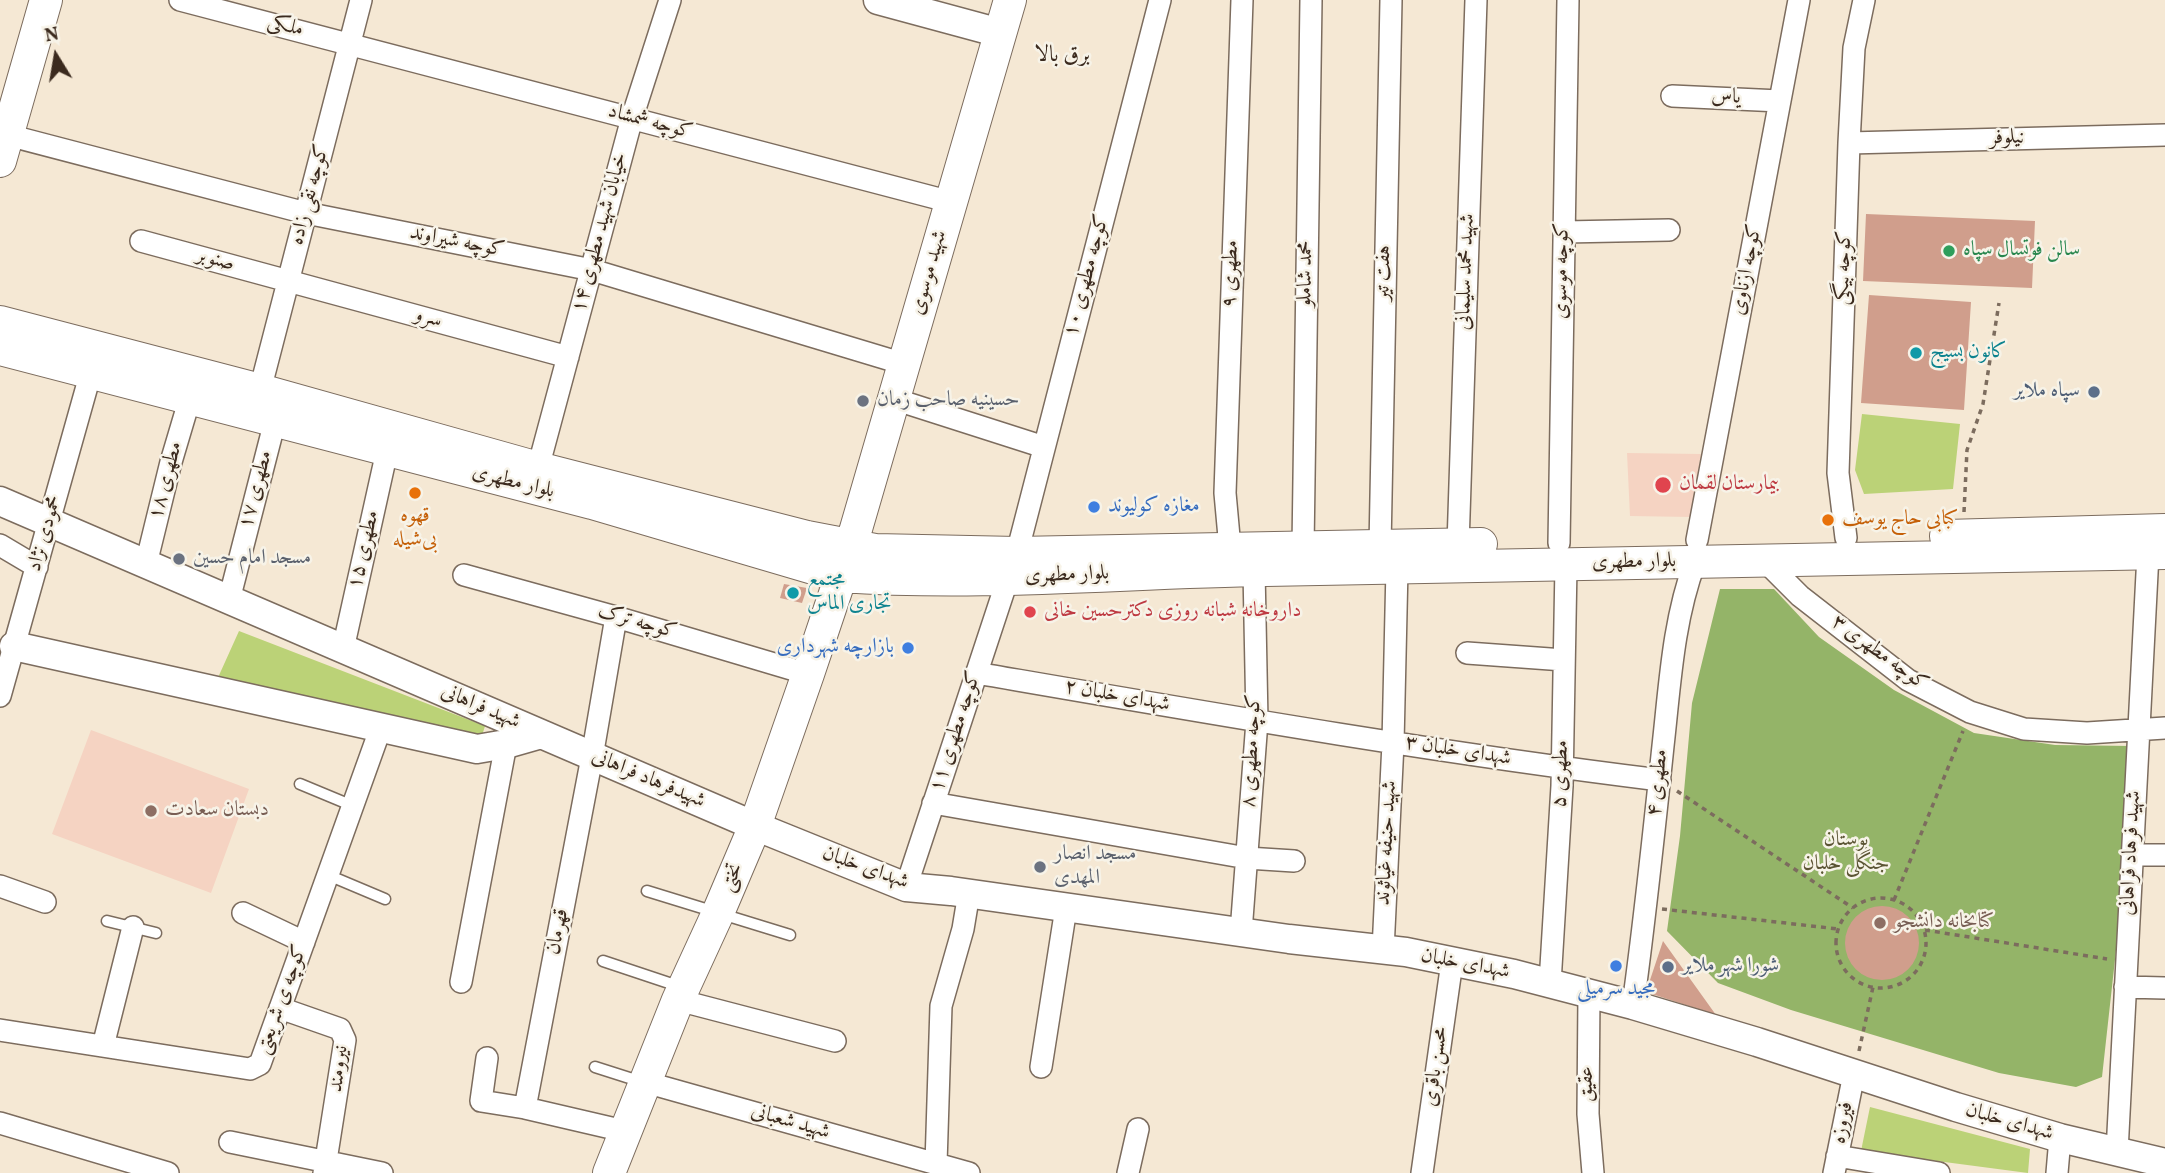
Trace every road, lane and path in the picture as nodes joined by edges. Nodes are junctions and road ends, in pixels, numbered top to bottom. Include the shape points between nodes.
1 (46, 0) edge
2 (180, 0) edge
3 (361, 0) edge
4 (670, 0) edge
5 (878, 0) edge
6 (1010, 0) edge
7 (1160, 0) edge
8 (1241, 0) edge
9 (1311, 0) edge
10 (1391, 0) edge
11 (1476, 0) edge
12 (1568, 0) edge
13 (1799, 0) edge
14 (1864, 0) edge
15 (1000, 33) junction
16 (350, 44) junction
17 (1671, 96) dead end
18 (1780, 101) junction
19 (632, 118) junction
20 (2165, 135) edge
21 (2, 143) edge
22 (1849, 143) junction
23 (951, 202) junction
24 (306, 213) junction
25 (1669, 229) dead end
26 (1564, 232) junction
27 (141, 241) dead end
28 (592, 270) junction
29 (289, 280) junction
30 (1999, 303) dead end
31 (0, 323) edge
32 (0, 348) edge
33 (568, 357) junction
34 (904, 364) junction
35 (91, 372) junction
36 (260, 390) junction
37 (190, 398) junction
38 (894, 400) junction
39 (275, 421) junction
40 (1044, 447) junction
41 (387, 451) junction
42 (538, 468) junction
43 (0, 501) edge
44 (50, 523) junction
45 (1964, 535) junction
46 (1846, 537) junction
47 (0, 545) edge
48 (1458, 545) junction
49 (851, 546) junction
50 (2159, 546) edge
51 (1303, 547) junction
52 (1230, 548) junction
53 (1696, 551) junction
54 (1562, 554) junction
55 (1388, 557) junction
56 (1757, 561) junction
57 (146, 564) junction
58 (1013, 565) junction
59 (37, 567) junction
60 (1254, 570) junction
61 (464, 575) dead end
62 (840, 576) junction
63 (229, 600) junction
64 (616, 617) junction
65 (7, 643) edge
66 (343, 649) junction
67 (1467, 653) dead end
68 (1564, 660) junction
69 (976, 673) junction
70 (808, 674) junction
71 (0, 696) edge
72 (1970, 712) junction
73 (1257, 721) junction
74 (381, 727) junction
75 (2165, 728) edge
76 (2138, 730) junction
77 (541, 734) junction
78 (1393, 743) junction
79 (506, 744) junction
80 (592, 757) junction
81 (1563, 768) junction
82 (1660, 780) junction
83 (300, 784) dead end
84 (933, 803) junction
85 (353, 806) junction
86 (755, 826) junction
87 (2132, 855) junction
88 (2165, 855) edge
89 (1247, 858) junction
90 (1294, 861) dead end
91 (328, 875) junction
92 (0, 887) edge
93 (906, 887) junction
94 (647, 891) dead end
95 (969, 893) junction
96 (385, 899) dead end
97 (1895, 900) junction
98 (45, 902) dead end
99 (1646, 907) junction
100 (1066, 908) junction
101 (1853, 908) junction
102 (243, 913) dead end
103 (718, 914) junction
104 (107, 920) dead end
105 (133, 927) junction
106 (1838, 929) junction
107 (1924, 930) junction
108 (1241, 932) junction
109 (156, 933) dead end
110 (790, 935) dead end
111 (304, 942) junction
112 (1383, 950) junction
113 (603, 961) dead end
114 (1452, 962) junction
115 (2127, 962) junction
116 (461, 982) dead end
117 (1550, 983) junction
118 (1873, 987) junction
119 (2125, 987) junction
120 (2165, 988) edge
121 (681, 994) junction
122 (1589, 994) junction
123 (1633, 1005) junction
124 (280, 1008) junction
125 (0, 1031) edge
126 (835, 1041) dead end
127 (103, 1046) junction
128 (486, 1058) dead end
129 (1041, 1067) dead end
130 (594, 1068) dead end
131 (1854, 1074) junction
132 (645, 1082) junction
133 (525, 1108) junction
134 (0, 1124) edge
135 (1138, 1129) dead end
136 (624, 1131) junction
137 (2060, 1138) junction
138 (230, 1142) dead end
139 (2117, 1152) junction
140 (2165, 1163) edge
141 (936, 1164) junction
142 (1836, 1165) edge
143 (325, 1168) edge
144 (169, 1173) edge
145 (382, 1173) edge
146 (609, 1173) edge
147 (969, 1173) edge
148 (1128, 1173) edge
149 (1422, 1173) edge
150 (1594, 1173) edge
151 (1939, 1173) edge
152 (2057, 1173) edge

1 - 21 main road
2 - 16 street, ملکی
3 - 16 street, کوچه نقی زاده
4 - 19 street, خیابان شهید مطهری ۱۴
5 - 15 street
6 - 15 main road, شهید موسوی
7 - 40 street, کوچه مطهری ۱۰
8 - 52 street, مطهری ۹ via 1225,493
9 - 51 street, محمد شاملو
10 - 55 street, هفت تیر
11 - 48 street, شهید محمد سلیمانی
12 - 26 street, کوچه موسوی
13 - 18 street, کوچه ازناوی
14 - 22 street, کوچه بیگی via 1854,48
15 - 23 main road, شهید موسوی
16 - 19 street, کوچه شمشاد
16 - 24 street, کوچه نقی زاده
17 - 18 street, یاس
18 - 53 street, کوچه ازناوی
19 - 23 street, کوچه شمشاد
19 - 28 street, خیابان شهید مطهری ۱۴
20 - 22 street, نیلوفر
21 - 24 street, کوچه شیراوند
22 - 46 street, کوچه بیگی via 1838,473
23 - 34 main road, شهید موسوی
24 - 28 street, کوچه شیراوند
24 - 29 street, کوچه نقی زاده
25 - 26 street
26 - 54 street, کوچه موسوی
27 - 29 street, صنوبر
28 - 33 street, خیابان شهید مطهری ۱۴
28 - 34 street, کوچه شیراوند
29 - 33 street, سرو
29 - 36 street, کوچه نقی زاده
30 - 45 path via 1983,404 1967,450
31 - 36 main road, بلوار مطهری
32 - 35 main road, بلوار مطهری
33 - 42 street, خیابان شهید مطهری ۱۴
34 - 38 main road, شهید موسوی
35 - 37 main road, بلوار مطهری
35 - 44 street, محمودی نژاد
36 - 42 main road, بلوار مطهری
37 - 39 main road, بلوار مطهری
37 - 57 street, مطهری ۱۸
38 - 40 street
38 - 49 main road, شهید موسوی
39 - 41 main road, بلوار مطهری
39 - 63 street, مطهری ۱۷
40 - 58 street, کوچه مطهری ۱۰
41 - 62 main road, بلوار مطهری via 592,503
41 - 66 street, مطهری ۱۵
42 - 49 main road, بلوار مطهری
43 - 44 street, شهید فراهانی
44 - 57 street, شهید فراهانی
44 - 59 street, محمودی نژاد
45 - 46 main road, بلوار مطهری
45 - 50 main road, بلوار مطهری
46 - 53 main road, بلوار مطهری
47 - 59 street
48 - 54 main road, بلوار مطهری
48 - 55 main road, بلوار مطهری
49 - 58 main road, بلوار مطهری
49 - 62 main road, شهید موسوی
50 - 56 main road, بلوار مطهری
50 - 76 street, شهید فرهاد فراهانی
51 - 52 main road, بلوار مطهری
51 - 55 main road, بلوار مطهری
52 - 58 main road, بلوار مطهری
53 - 54 main road, بلوار مطهری
53 - 56 main road, بلوار مطهری
53 - 82 street, مطهری ۴ via 1674,645
54 - 55 main road, بلوار مطهری
54 - 68 street, مطهری ۵
55 - 60 main road, بلوار مطهری
55 - 78 street, شهید حنیفه غیاثوند
56 - 72 street, کوچه مطهری ۳ via 1769,565 1800,596 1908,680
57 - 63 street, شهید فراهانی
58 - 60 main road, بلوار مطهری
58 - 62 main road, بلوار مطهری via 878,579
58 - 69 street, کوچه مطهری ۱۱
59 - 65 street, محمودی نژاد
60 - 73 street, کوچه مطهری ۸
61 - 64 street, کوچه ترک
62 - 70 main road, تختی
63 - 66 street, شهید فراهانی
64 - 70 street, کوچه ترک
64 - 80 street, قهرمان
65 - 71 street, محمودی نژاد
65 - 74 street, شهید فراهانی
66 - 77 street, شهید فراهانی
67 - 68 street
68 - 81 street, مطهری ۵
69 - 73 street, شهدای خلبان ۲
69 - 84 street, کوچه مطهری ۱۱
70 - 86 main road, تختی
72 - 76 street, کوچه مطهری ۳ via 2024,729
72 - 97 path
73 - 78 street, شهدای خلبان ۳
73 - 89 street, کوچه مطهری ۸
74 - 79 street, شهید فراهانی via 477,749
74 - 85 street, کوچه ی شریعتی
75 - 76 street, کوچه مطهری ۳
76 - 87 street, شهید فرهاد فراهانی
77 - 79 street, شهید فراهانی
77 - 80 street, شهیدفرهاد فراهانی
78 - 81 street, شهدای خلبان ۳
78 - 112 street, شهید حنیفه غیاثوند
79 - 116 street
80 - 86 street, شهیدفرهاد فراهانی
80 - 133 street, قهرمان
81 - 82 street, شهدای خلبان ۳
81 - 117 street, مطهری ۵
82 - 99 street, مطهری ۴
82 - 101 path
83 - 85 lane
84 - 89 street
84 - 93 street, کوچه مطهری ۱۱
85 - 91 street, کوچه ی شریعتی
86 - 93 street, شهدای خلبان
86 - 103 main road, تختی
87 - 88 street
87 - 115 street, شهید فرهاد فراهانی
89 - 90 street
89 - 108 street, کوچه مطهری ۸
91 - 96 lane
91 - 111 street, کوچه ی شریعتی
92 - 98 street
93 - 95 street, شهدای خلبان
94 - 103 lane
95 - 100 street, شهدای خلبان
95 - 141 street via 941,1006
97 - 101 path via 1873,899
97 - 107 path via 1913,911
99 - 106 path
99 - 123 street, مطهری ۴
100 - 108 street, شهدای خلبان
100 - 129 street
101 - 106 path
102 - 111 street
103 - 110 lane
103 - 121 main road, تختی
104 - 105 lane
105 - 109 lane
105 - 127 street
106 - 118 path via 1836,941 1843,966 1851,976
107 - 115 path
107 - 118 path via 1926,943 1919,967 1899,984
108 - 112 street, شهدای خلبان
111 - 124 street, کوچه ی شریعتی
112 - 114 street, شهدای خلبان
113 - 121 lane
114 - 117 street, شهدای خلبان
114 - 149 street, محسن باقری
115 - 119 street, شهید فرهاد فراهانی
117 - 122 street, شهدای خلبان
118 - 131 path
119 - 120 street
119 - 139 street, شهید فرهاد فراهانی
121 - 126 street
121 - 132 main road, تختی
122 - 123 street, شهدای خلبان
122 - 150 street, عقیق via 1588,1114
123 - 131 street, شهدای خلبان
124 - 127 street, کوچه ی شریعتی via 260,1064 250,1069
124 - 143 street, نیرومند via 340,1029 345,1040
125 - 127 street, کوچه ی شریعتی
128 - 133 street via 481,1101
130 - 132 lane
131 - 137 street, شهدای خلبان
131 - 142 street, فیروزه
132 - 136 main road, تختی
132 - 141 street, شهید شعبانی
133 - 136 street
134 - 144 street
135 - 148 street
136 - 146 main road, تختی
137 - 139 street, شهدای خلبان
137 - 152 street
138 - 143 street
139 - 140 street, شهدای خلبان
141 - 147 street, شهید شعبانی
142 - 151 street
143 - 145 street

